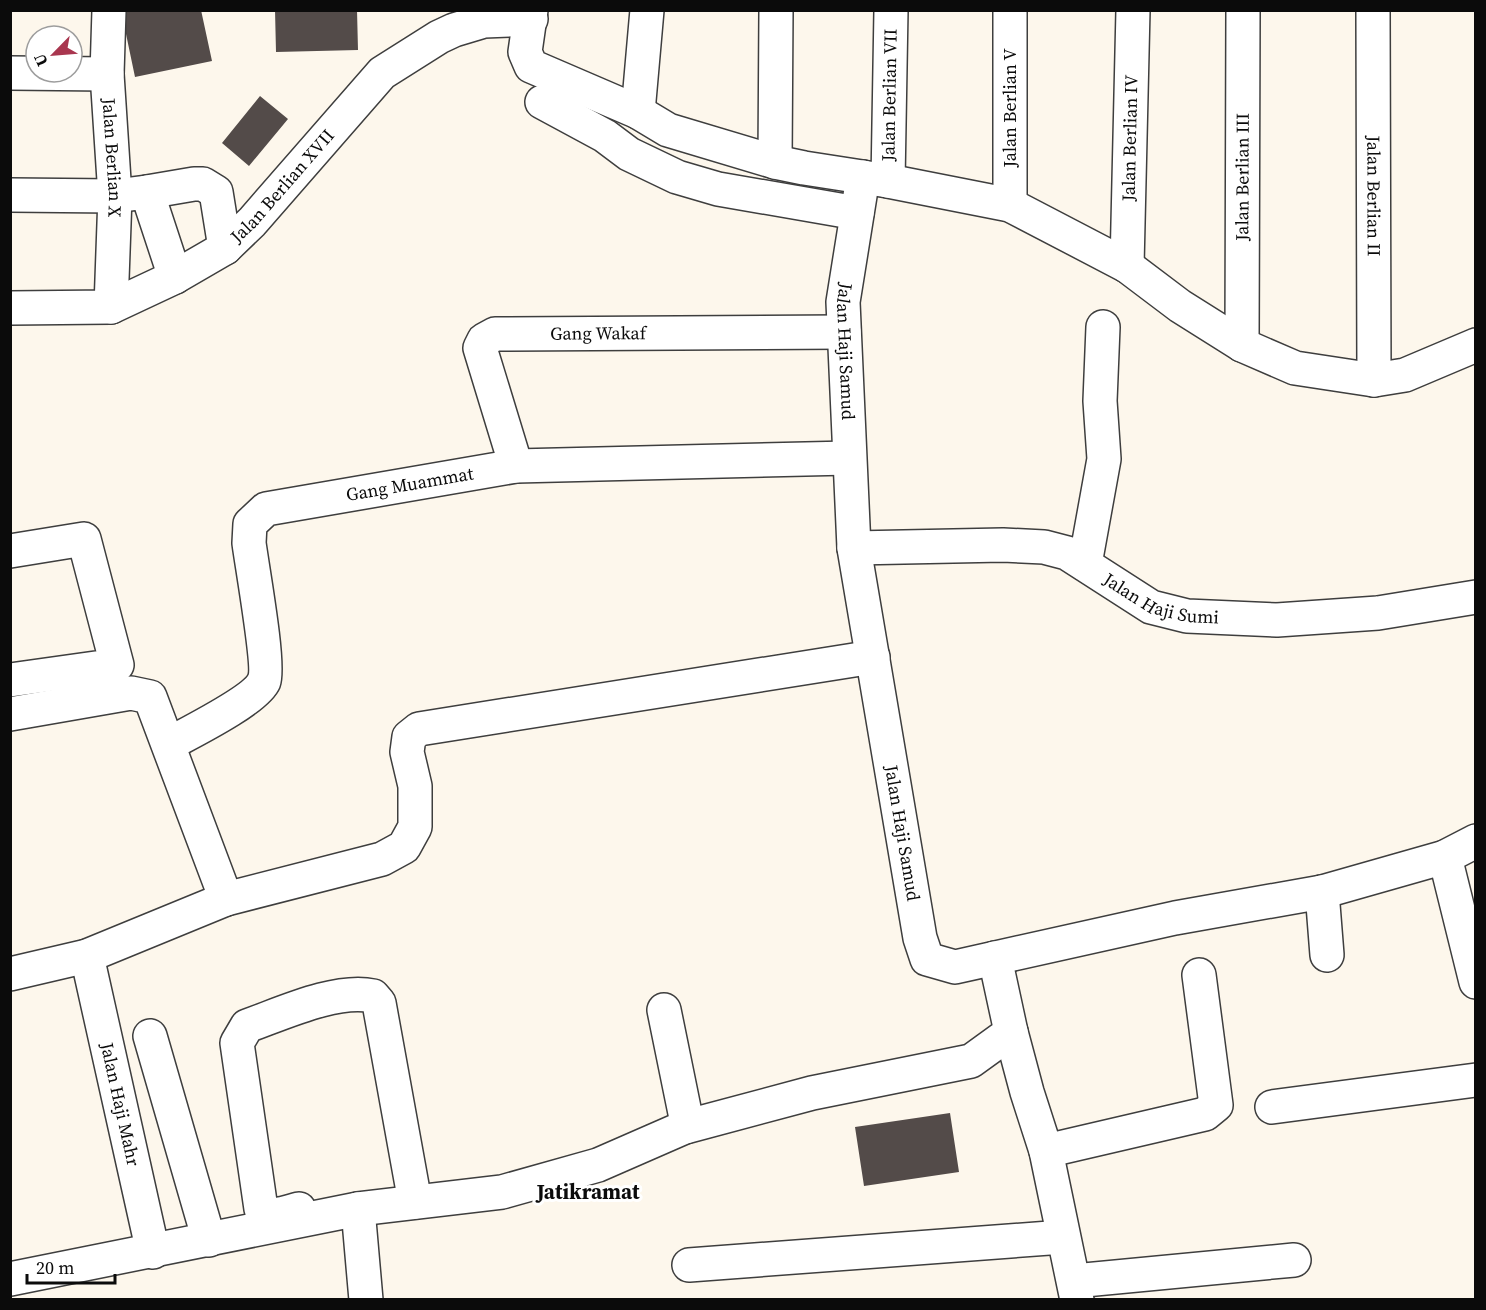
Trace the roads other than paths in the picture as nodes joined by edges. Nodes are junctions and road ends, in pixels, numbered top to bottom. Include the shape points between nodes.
1 (109, 10) edge
2 (647, 10) edge
3 (776, 10) edge
4 (891, 10) edge
5 (1010, 10) edge
6 (1133, 10) edge
7 (1243, 10) edge
8 (1373, 10) edge
9 (531, 15) edge
10 (10, 73) edge
11 (107, 74) junction
12 (542, 102) dead end
13 (638, 112) junction
14 (668, 130) junction
15 (775, 162) junction
16 (875, 179) junction
17 (718, 189) junction
18 (147, 192) junction
19 (10, 195) edge
20 (115, 196) junction
21 (1010, 205) junction
22 (857, 213) junction
23 (225, 248) junction
24 (1127, 266) junction
25 (175, 277) junction
26 (111, 307) junction
27 (10, 308) edge
28 (1103, 327) dead end
29 (844, 332) junction
30 (1242, 345) junction
31 (1476, 345) edge
32 (1374, 380) junction
33 (849, 458) junction
34 (516, 466) junction
35 (854, 548) junction
36 (10, 551) edge
37 (1085, 564) junction
38 (1476, 597) edge
39 (873, 657) junction
40 (10, 680) edge
41 (10, 714) edge
42 (169, 744) junction
43 (1476, 841) edge
44 (1445, 857) junction
45 (1322, 891) junction
46 (226, 899) junction
47 (1327, 955) dead end
48 (87, 956) junction
49 (995, 958) junction
50 (10, 974) edge
51 (1198, 975) dead end
52 (1476, 982) edge
53 (664, 1010) dead end
54 (1011, 1032) junction
55 (150, 1036) dead end
56 (1476, 1080) edge
57 (1272, 1107) dead end
58 (685, 1127) junction
59 (1046, 1151) junction
60 (413, 1193) junction
61 (358, 1209) junction
62 (1063, 1237) junction
63 (209, 1240) junction
64 (153, 1252) junction
65 (1294, 1260) dead end
66 (689, 1265) dead end
67 (10, 1279) edge
68 (1075, 1290) edge
69 (366, 1299) edge

1 - 11 street, Jalan Berlian X
2 - 13 street
3 - 15 street
4 - 16 street, Jalan Berlian VII
5 - 21 street, Jalan Berlian V
6 - 24 street, Jalan Berlian IV
7 - 30 street, Jalan Berlian III
8 - 32 street, Jalan Berlian II
9 - 13 street via 525,52 531,66
9 - 23 street, Jalan Berlian XVII via 484,21 454,30 382,73
10 - 11 street
11 - 20 street, Jalan Berlian X
12 - 17 street via 605,136 629,154 678,177
13 - 14 street
14 - 15 street
14 - 17 street via 662,146
15 - 16 street
16 - 21 street
16 - 22 street, Jalan Haji Samud
17 - 22 street
18 - 20 street
18 - 23 street via 194,184 203,184 216,192
18 - 25 street
19 - 20 street
20 - 26 street, Jalan Berlian X
21 - 24 street
22 - 29 street, Jalan Haji Samud via 843,302
23 - 25 street, Jalan Berlian XVII
24 - 30 street
25 - 26 street, Jalan Berlian XVII
26 - 27 street, Jalan Berlian XVII
28 - 37 street via 1100,401 1104,459
29 - 33 street, Jalan Haji Samud
29 - 34 street, Gang Wakaf via 495,334 484,340 480,348
30 - 32 street via 1295,368
31 - 32 street via 1405,375
33 - 34 street, Gang Muammat
33 - 35 street, Jalan Haji Samud
34 - 42 street, Gang Muammat via 266,509 250,524 249,543 265,660 264,681 250,697
35 - 37 street, Jalan Haji Sumi via 1044,547 1067,553
35 - 39 street, Jalan Haji Samud
36 - 40 street via 84,539 117,665
37 - 38 street, Jalan Haji Sumi via 1151,607 1187,616 1277,620 1378,613
39 - 46 street via 419,729 409,736 407,752 415,786 415,827 405,847 382,859
39 - 49 street, Jalan Haji Samud via 918,926 927,959 955,967
41 - 42 street via 131,693 150,697
42 - 46 street
43 - 44 street, Jalan Haji Samud
44 - 45 street, Jalan Haji Samud
44 - 52 street
45 - 47 street
45 - 49 street, Jalan Haji Samud via 1175,918
46 - 48 street
48 - 50 street
48 - 64 street, Jalan Haji Mahr
49 - 54 street
51 - 59 street via 1216,1105 1213,1109
53 - 58 street
54 - 58 street via 971,1061 812,1093
54 - 59 street
55 - 63 street
56 - 57 street
58 - 60 street via 598,1165 502,1192
59 - 62 street
60 - 60 street via 377,999 367,995 329,998 243,1030 237,1043 262,1212 270,1215
60 - 61 street
61 - 63 street
61 - 69 street
62 - 66 street
62 - 68 street
63 - 64 street
64 - 67 street
65 - 68 street

